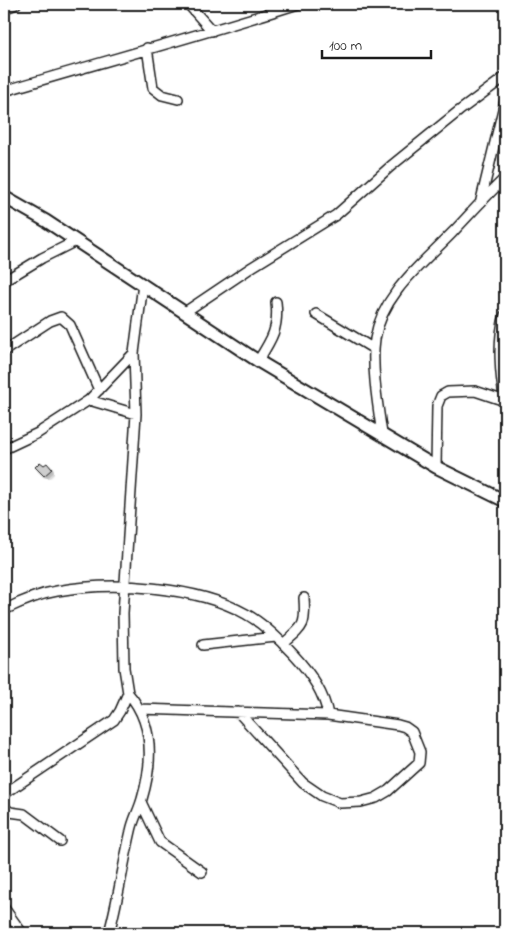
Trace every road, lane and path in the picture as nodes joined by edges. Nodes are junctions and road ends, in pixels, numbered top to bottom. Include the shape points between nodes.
1 (16, 4) edge
2 (188, 4) edge
3 (298, 4) edge
4 (4, 9) edge
5 (212, 31) junction
6 (147, 48) junction
7 (505, 77) edge
8 (4, 91) edge
9 (178, 99) dead end
10 (505, 101) edge
11 (505, 178) edge
12 (4, 197) edge
13 (481, 200) junction
14 (76, 241) junction
15 (4, 281) edge
16 (143, 284) junction
17 (276, 302) dead end
18 (185, 312) junction
19 (316, 314) dead end
20 (505, 316) edge
21 (374, 349) junction
22 (4, 351) edge
23 (134, 353) junction
24 (258, 361) junction
25 (99, 390) junction
26 (89, 400) junction
27 (136, 414) junction
28 (382, 434) junction
29 (4, 450) edge
30 (436, 467) junction
31 (505, 501) edge
32 (125, 586) junction
33 (304, 598) dead end
34 (4, 610) edge
35 (276, 637) junction
36 (283, 644) junction
37 (203, 645) dead end
38 (128, 693) junction
39 (140, 709) junction
40 (238, 712) junction
41 (328, 715) junction
42 (4, 794) edge
43 (141, 802) junction
44 (4, 807) edge
45 (60, 841) dead end
46 (202, 872) dead end
47 (4, 908) edge
48 (22, 933) edge
49 (109, 933) edge

1 - 4 street
2 - 5 street
3 - 5 street
5 - 6 street
6 - 8 street
6 - 9 street via 152,88 162,95
7 - 18 street via 391,166 336,215
10 - 13 street
11 - 13 street
12 - 14 main road
13 - 21 street via 396,291 378,326
14 - 15 street
14 - 16 main road
16 - 18 main road
16 - 23 street
17 - 24 street via 275,332
18 - 24 main road
19 - 21 street
20 - 30 street via 500,341 505,400 476,391 448,392 441,396 437,406
21 - 28 street
22 - 25 street via 61,317 70,325
23 - 25 street
23 - 27 street
24 - 28 main road
25 - 26 street
26 - 27 street
26 - 29 street via 38,433
27 - 32 street
28 - 30 main road
30 - 31 main road
32 - 34 street via 58,591
32 - 35 street via 180,591 205,598 247,615
32 - 38 street via 123,642
33 - 36 street via 306,618
35 - 36 street
35 - 37 street
36 - 41 street via 315,682 327,705
38 - 39 street
38 - 42 street via 114,720
39 - 40 street
39 - 43 street via 149,738 148,770
40 - 41 street
40 - 41 street via 302,783 322,796 340,802 376,798 419,763 418,744 405,726
43 - 46 street via 160,842
43 - 49 street via 131,828
44 - 45 street via 10,812 24,814
47 - 48 street

